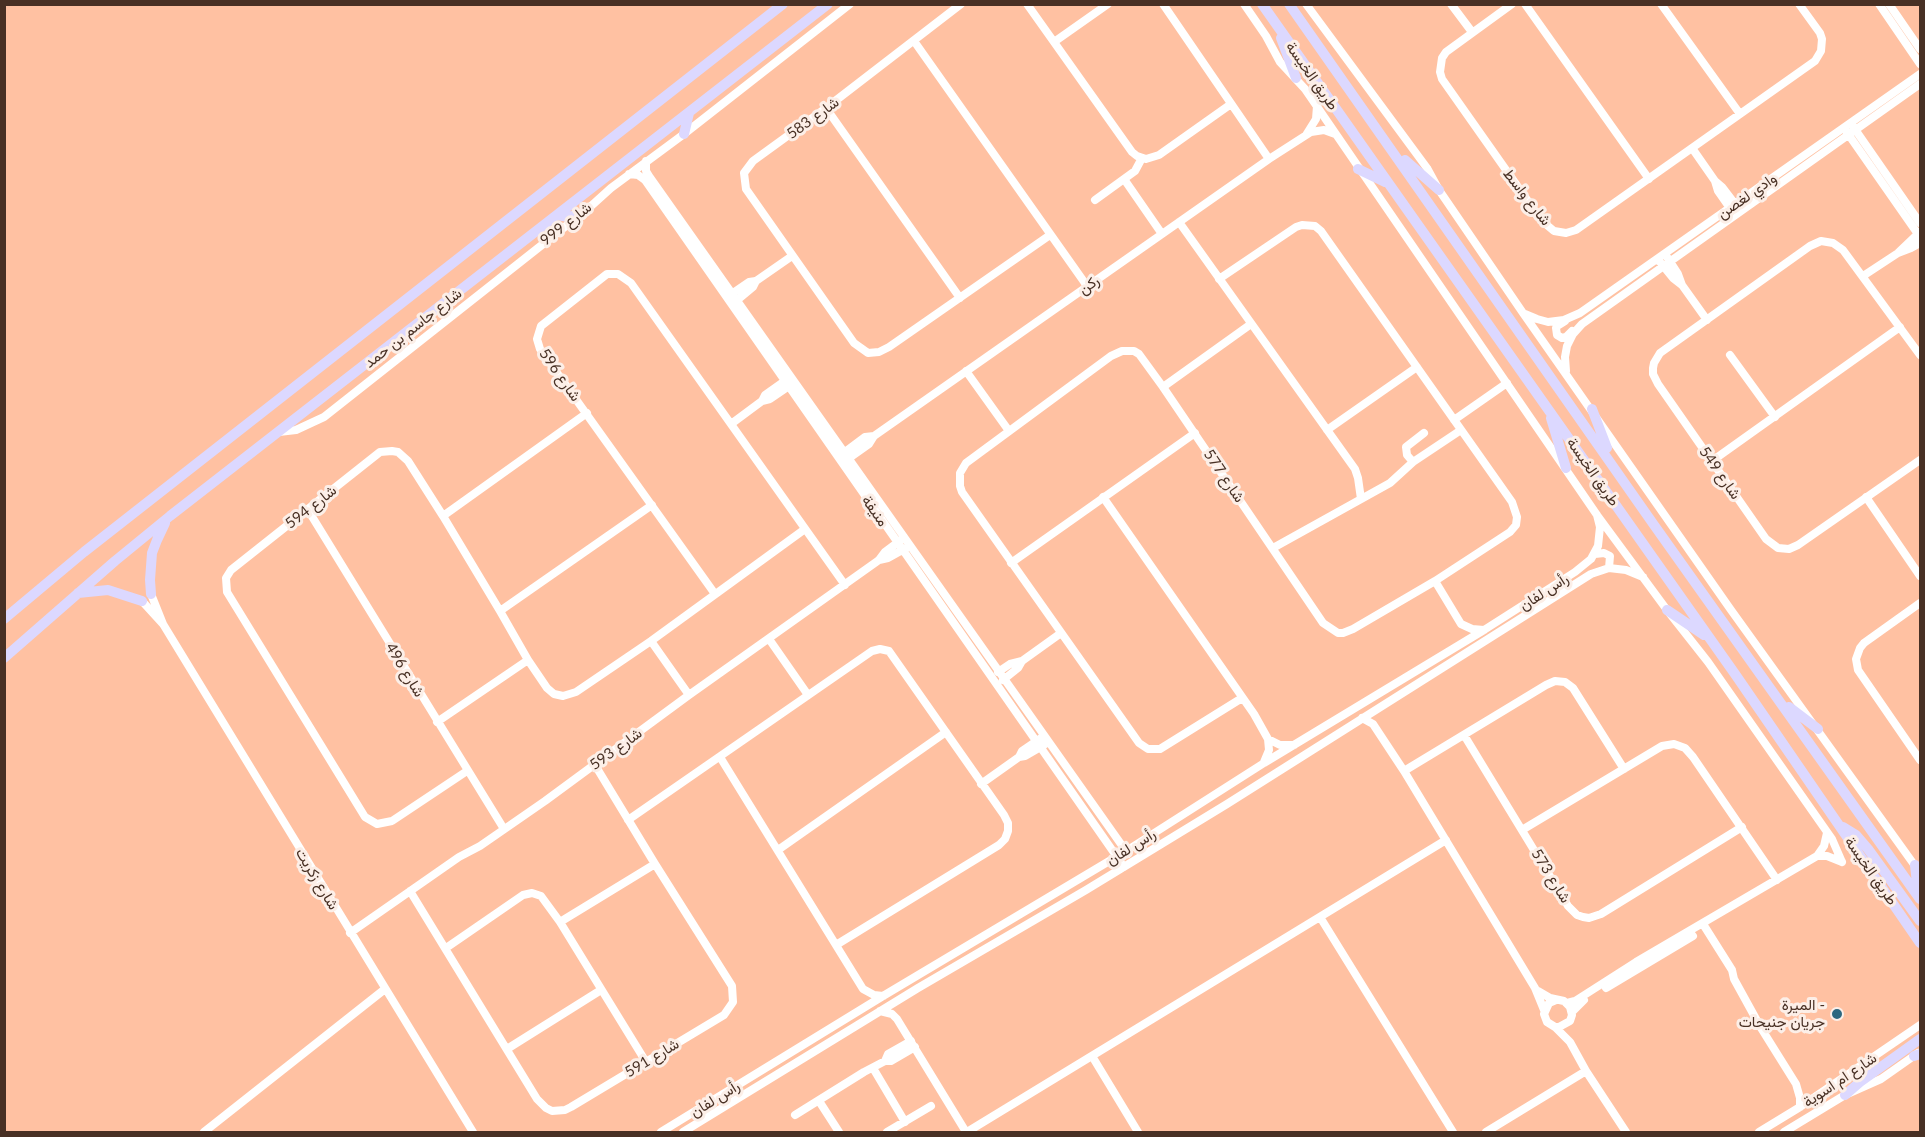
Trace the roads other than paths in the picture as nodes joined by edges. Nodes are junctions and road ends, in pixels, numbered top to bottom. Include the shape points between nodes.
1 (783, 4) edge
2 (850, 4) edge
3 (961, 4) edge
4 (1027, 4) edge
5 (1108, 4) edge
6 (1163, 4) edge
7 (1244, 4) edge
8 (1262, 4) edge
9 (1289, 4) edge
10 (1306, 4) edge
11 (1451, 4) edge
12 (1512, 4) edge
13 (1525, 4) edge
14 (1661, 4) edge
15 (1799, 4) edge
16 (1879, 4) edge
17 (1889, 4) edge
18 (826, 5) edge
19 (1276, 24) junction
20 (1472, 32) junction
21 (914, 40) junction
22 (1054, 42) junction
23 (1920, 49) edge
24 (1920, 64) edge
25 (1920, 74) edge
26 (1296, 78) junction
27 (1920, 84) edge
28 (1231, 104) junction
29 (1317, 106) junction
30 (826, 108) junction
31 (689, 113) junction
32 (1740, 114) junction
33 (1850, 129) junction
34 (684, 134) junction
35 (1335, 134) junction
36 (1306, 135) junction
37 (1692, 148) junction
38 (1392, 149) junction
39 (1142, 158) junction
40 (1269, 159) junction
41 (646, 161) junction
42 (1359, 169) junction
43 (629, 174) junction
44 (1124, 179) junction
45 (1649, 179) junction
46 (1388, 183) junction
47 (1438, 190) junction
48 (1095, 200) dead end
49 (1735, 210) junction
50 (579, 214) junction
51 (557, 215) junction
52 (1179, 222) junction
53 (1920, 223) edge
54 (1162, 234) junction
55 (1050, 235) junction
56 (1920, 236) edge
57 (792, 256) junction
58 (1664, 260) junction
59 (1863, 276) junction
60 (1219, 279) junction
61 (1088, 286) junction
62 (960, 298) junction
63 (732, 299) junction
64 (1523, 313) junction
65 (1574, 317) junction
66 (1707, 320) junction
67 (1251, 324) junction
68 (1582, 324) junction
69 (1900, 327) junction
70 (1730, 355) dead end
71 (1920, 355) edge
72 (1417, 367) junction
73 (966, 371) junction
74 (1567, 374) junction
75 (790, 381) junction
76 (1507, 382) junction
77 (1163, 387) junction
78 (1549, 410) junction
79 (1592, 410) junction
80 (587, 413) junction
81 (1775, 417) junction
82 (1454, 420) junction
83 (731, 424) junction
84 (1327, 430) junction
85 (1461, 430) junction
86 (1009, 431) junction
87 (279, 432) junction
88 (1195, 433) junction
89 (1424, 433) dead end
90 (843, 458) junction
91 (1920, 460) edge
92 (1712, 461) junction
93 (1413, 462) junction
94 (1614, 465) junction
95 (1566, 468) junction
96 (1103, 497) junction
97 (1866, 497) junction
98 (1361, 499) junction
99 (652, 505) junction
100 (308, 510) junction
101 (1597, 515) junction
102 (170, 516) junction
103 (443, 516) junction
104 (805, 529) junction
105 (903, 544) junction
106 (1273, 548) junction
107 (1595, 554) junction
108 (1011, 562) junction
109 (1609, 568) junction
110 (1920, 576) edge
111 (1643, 577) junction
112 (1435, 581) junction
113 (844, 585) junction
114 (78, 593) junction
115 (152, 594) joint
116 (715, 594) junction
117 (141, 600) joint
118 (1920, 603) edge
119 (1666, 610) junction
120 (500, 611) junction
121 (4, 619) edge
122 (163, 624) junction
123 (1461, 624) junction
124 (1484, 630) junction
125 (1060, 633) junction
126 (769, 639) junction
127 (1710, 639) junction
128 (651, 641) junction
129 (1455, 648) junction
130 (4, 658) edge
131 (528, 660) junction
132 (1001, 676) junction
133 (689, 695) junction
134 (808, 695) junction
135 (1242, 698) junction
136 (1779, 699) junction
137 (1377, 709) junction
138 (1362, 718) junction
139 (437, 722) junction
140 (1373, 723) junction
141 (1818, 729) junction
142 (946, 732) junction
143 (1464, 735) junction
144 (1268, 739) junction
145 (1043, 741) junction
146 (1294, 745) junction
147 (1919, 753) edge
148 (720, 757) junction
149 (1264, 763) junction
150 (595, 765) junction
151 (1624, 769) junction
152 (467, 771) junction
153 (1404, 771) junction
154 (981, 783) junction
155 (628, 820) junction
156 (1840, 826) junction
157 (1742, 828) junction
158 (504, 829) junction
159 (1522, 830) junction
160 (1827, 833) junction
161 (1446, 840) junction
162 (778, 850) junction
163 (1126, 851) junction
164 (1117, 856) junction
165 (1817, 856) junction
166 (1133, 861) junction
167 (655, 864) junction
168 (1124, 867) junction
169 (1918, 869) edge
170 (1778, 880) junction
171 (410, 891) junction
172 (1920, 897) edge
173 (1320, 917) junction
174 (1920, 921) edge
175 (560, 922) junction
176 (1702, 927) junction
177 (350, 933) junction
178 (1920, 943) edge
179 (836, 945) junction
180 (446, 948) junction
181 (912, 978) junction
182 (918, 988) junction
183 (1535, 988) junction
184 (385, 989) junction
185 (863, 989) junction
186 (601, 990) junction
187 (883, 996) junction
188 (1556, 1000) junction
189 (898, 1001) junction
190 (1567, 1003) junction
191 (1544, 1010) junction
192 (858, 1011) junction
193 (880, 1011) junction
194 (1572, 1012) junction
195 (897, 1019) junction
196 (1568, 1023) junction
197 (1920, 1025) edge
198 (1554, 1027) junction
199 (1920, 1039) edge
200 (1570, 1042) junction
201 (913, 1044) junction
202 (507, 1049) junction
203 (1918, 1053) edge
204 (1092, 1056) junction
205 (646, 1062) junction
206 (873, 1068) junction
207 (1586, 1071) junction
208 (1796, 1084) junction
209 (1818, 1095) junction
210 (1845, 1095) junction
211 (819, 1101) junction
212 (931, 1106) dead end
213 (1800, 1107) junction
214 (795, 1115) dead end
215 (905, 1122) junction
216 (204, 1132) edge
217 (473, 1132) edge
218 (661, 1132) edge
219 (683, 1132) edge
220 (839, 1132) edge
221 (887, 1132) edge
222 (967, 1132) edge
223 (1138, 1132) edge
224 (1453, 1132) edge
225 (1486, 1132) edge
226 (1626, 1132) edge
227 (1759, 1132) edge
228 (1784, 1132) edge

1 - 121 main road, شارع جاسم بن حمد via 84,552
2 - 34 street, شارع 999
3 - 21 street, شارع 583
4 - 22 street
5 - 22 street
6 - 28 street
7 - 26 street, طريق الخيسة via 1280,62
8 - 19 main road, طريق الخيسة
9 - 38 main road, طريق الخيسة
10 - 47 street via 1427,168
11 - 20 street
12 - 20 street, شارع واسط
13 - 45 street
14 - 32 street
15 - 32 street, شارع واسط via 1820,33 1819,56
16 - 24 street
17 - 23 street
18 - 31 main road, شارع جاسم بن حمد
19 - 26 main road
19 - 46 main road, طريق الخيسة
20 - 45 street, شارع واسط via 1442,58 1442,79 1549,228 1566,233 1576,231
21 - 30 street, شارع 583
21 - 55 street
22 - 39 street via 1132,152
25 - 33 street, وادي لغصن
26 - 29 street, طريق الخيسة
27 - 33 street, وادي لغصن
28 - 39 street via 1159,155
28 - 40 street
29 - 35 street, طريق الخيسة
29 - 36 street via 1316,119
30 - 57 street, شارع 583 via 753,161 744,173 746,189
30 - 62 street
31 - 34 main road
31 - 51 main road, شارع جاسم بن حمد
32 - 37 street, شارع واسط
33 - 49 street, وادي لغصن
33 - 53 street
33 - 56 street
34 - 41 street, شارع 999
35 - 36 street via 1317,130
35 - 42 street, طريق الخيسة
36 - 40 street, ركن
37 - 45 street, شارع واسط
37 - 49 street via 1718,191
38 - 47 main road
38 - 94 main road, طريق الخيسة
39 - 44 street via 1135,171
40 - 52 street, ركن
41 - 43 street, شارع 999
41 - 63 street, منيفة via 647,174
42 - 46 main road
42 - 76 street, طريق الخيسة
43 - 50 street, شارع 999
43 - 63 street, منيفة via 645,180
44 - 48 street
44 - 54 street
46 - 78 main road, طريق الخيسة
47 - 64 street
49 - 58 street, وادي لغصن
50 - 51 main road
50 - 87 street, شارع 999 via 324,417 296,430
51 - 87 main road, شارع جاسم بن حمد
52 - 54 street, ركن
52 - 60 street
54 - 61 street, ركن
55 - 61 street
55 - 62 street, شارع 583
56 - 59 street
57 - 62 street, شارع 583 via 854,343 868,353 884,350
57 - 63 street
58 - 65 street, وادي لغصن
58 - 66 street via 1678,274
58 - 68 street, وادي لغصن
59 - 66 street, شارع 549 via 1838,246 1827,241 1815,243
59 - 69 street, شارع 549
60 - 67 street
60 - 72 street, شارع 577 via 1296,227 1315,226
61 - 73 street, ركن
63 - 75 street, منيفة
64 - 65 street, وادي لغصن via 1548,322
64 - 74 street
65 - 68 street, وادي لغصن via 1557,326 1559,337 1566,337
66 - 92 street, شارع 549 via 1660,353 1653,368 1655,380
67 - 77 street
67 - 84 street
68 - 74 street, وادي لغصن via 1567,346
69 - 71 street, شارع 549
69 - 81 street
70 - 81 street
72 - 82 street, شارع 577
72 - 84 street
73 - 86 street
73 - 90 street, ركن via 874,436 869,444
74 - 79 street
75 - 83 street
75 - 90 street, منيفة
76 - 82 street
76 - 95 street, طريق الخيسة
77 - 86 street, شارع 577 via 1139,354 1122,351
77 - 88 street, شارع 577
78 - 95 main road
78 - 127 main road, طريق الخيسة
79 - 94 main road
79 - 141 street
80 - 83 street, شارع 596 via 540,349 538,334 545,322 603,276 613,274 631,283
80 - 99 street, شارع 596
80 - 103 street
81 - 92 street
82 - 85 street, شارع 577
83 - 104 street, شارع 596
84 - 98 street via 1357,473
85 - 93 street
85 - 112 street, شارع 577 via 1514,506 1517,521 1510,532
86 - 108 street, شارع 577 via 966,463 959,480 962,492
87 - 102 main road, شارع جاسم بن حمد
88 - 96 street
88 - 106 street, شارع 577
89 - 93 street via 1406,447
90 - 105 street, منيفة
91 - 97 street, شارع 549
92 - 97 street, شارع 549 via 1766,539 1778,548 1798,545
93 - 98 street via 1390,483
94 - 136 main road, طريق الخيسة
95 - 101 street, طريق الخيسة
96 - 108 street
96 - 135 street
97 - 110 street
98 - 106 street
99 - 116 street, شارع 596
99 - 120 street
100 - 103 street, شارع 594 via 380,452 392,451 408,461
100 - 139 street, شارع 496
100 - 152 street, شارع 594 via 231,570 225,588 361,813 377,824 392,821
101 - 107 street via 1600,533
101 - 111 street, طريق الخيسة
102 - 114 main road, شارع جاسم بن حمد
102 - 115 main road via 153,553
103 - 120 street, شارع 594
104 - 113 street, شارع 596
104 - 116 street, شارع 594
105 - 113 street, شارع 593
105 - 132 street, منيفة
105 - 145 street, منيفة
106 - 112 street, شارع 577 via 1323,623 1338,633 1348,632
107 - 109 street via 1608,554
107 - 124 street, رأس لفان via 1575,572
108 - 125 street, شارع 577
109 - 111 street
109 - 137 street, رأس لفان via 1591,574
111 - 119 street, طريق الخيسة
112 - 123 street
113 - 126 street, شارع 593
114 - 117 main road via 108,590
114 - 130 main road, شارع جاسم بن حمد
115 - 122 street, شارع زكريت
116 - 128 street, شارع 594
117 - 122 street, شارع زكريت
118 - 147 street via 1864,644 1856,658 1858,670
119 - 127 main road
119 - 160 street, طريق الخيسة via 1708,662
120 - 131 street, شارع 594
122 - 177 street, شارع زكريت
123 - 124 street
123 - 129 street
124 - 129 street, رأس لفان
125 - 132 street via 1018,668
125 - 135 street, شارع 577 via 1132,735 1148,749 1160,749
126 - 133 street, شارع 593
126 - 134 street
127 - 156 main road, طريق الخيسة
128 - 131 street, شارع 594 via 567,696 550,692
128 - 133 street
129 - 146 street, رأس لفان
131 - 139 street
132 - 145 street, منيفة
133 - 150 street, شارع 593
134 - 142 street via 872,651 885,649 895,657
134 - 148 street
135 - 144 street
136 - 141 main road
136 - 172 main road, طريق الخيسة
137 - 138 street, رأس لفان
137 - 140 street
138 - 140 street
138 - 166 street, رأس لفان
139 - 152 street, شارع 496
140 - 153 street
141 - 169 street
142 - 154 street
142 - 162 street
143 - 151 street via 1546,685 1560,681 1573,688
143 - 153 street
143 - 159 street, شارع 573
144 - 146 street via 1280,745
144 - 149 street
145 - 154 street
145 - 163 street, منيفة
145 - 164 street, منيفة
146 - 149 street, رأس لفان
148 - 155 street
148 - 162 street
149 - 163 street, رأس لفان
150 - 155 street, شارع 591
150 - 158 street, شارع 593
151 - 157 street via 1662,746 1674,744 1685,748
151 - 159 street
152 - 158 street, شارع 496
153 - 161 street
154 - 179 street via 1008,823 1002,842
155 - 167 street, شارع 591
156 - 174 main road via 1862,842
156 - 178 main road, طريق الخيسة
157 - 159 street, شارع 573 via 1589,918 1572,911
157 - 170 street
158 - 171 street, شارع 593
160 - 165 street
160 - 165 street, طريق الخيسة via 1842,862
161 - 173 street
161 - 183 street
162 - 179 street
163 - 164 street, رأس لفان
163 - 166 street, منيفة
164 - 168 street, منيفة
164 - 181 street, رأس لفان
165 - 170 street
166 - 168 street, رأس لفان
167 - 175 street
167 - 205 street, شارع 591 via 729,981 734,996 724,1015
168 - 182 street, رأس لفان
169 - 172 main road
170 - 176 street
171 - 177 street, شارع 593
171 - 180 street, شارع 591
173 - 204 street
173 - 224 street
175 - 180 street via 544,899 528,893
175 - 186 street
176 - 190 street
176 - 194 street via 1581,1002
176 - 208 street
177 - 184 street, شارع زكريت
179 - 185 street
180 - 202 street, شارع 591
181 - 182 street
181 - 187 street, رأس لفان
182 - 189 street, رأس لفان
183 - 188 street
183 - 191 street
184 - 216 street
184 - 217 street, شارع زكريت
185 - 187 street
185 - 192 street via 864,1001
186 - 202 street
186 - 205 street
187 - 192 street, رأس لفان
188 - 190 street
188 - 191 street
189 - 193 street, رأس لفان
189 - 195 street
190 - 194 street
191 - 198 street via 1547,1022
192 - 218 street, رأس لفان
193 - 195 street
193 - 219 street, رأس لفان
194 - 196 street
195 - 201 street
196 - 198 street
196 - 200 street
197 - 209 street, شارع ام اسوية
198 - 200 street
199 - 210 main road
200 - 207 street
201 - 206 street via 888,1054 885,1061
201 - 222 street
202 - 205 street, شارع 591 via 541,1104 559,1111
203 - 210 street, شارع ام اسوية via 1881,1079
204 - 222 street
204 - 223 street
206 - 211 street
206 - 215 street
207 - 225 street
207 - 226 street
208 - 209 street
208 - 213 street
209 - 213 street, شارع ام اسوية
210 - 228 street, شارع ام اسوية
211 - 214 street
211 - 220 street
212 - 215 street
213 - 227 street, شارع ام اسوية
215 - 221 street

